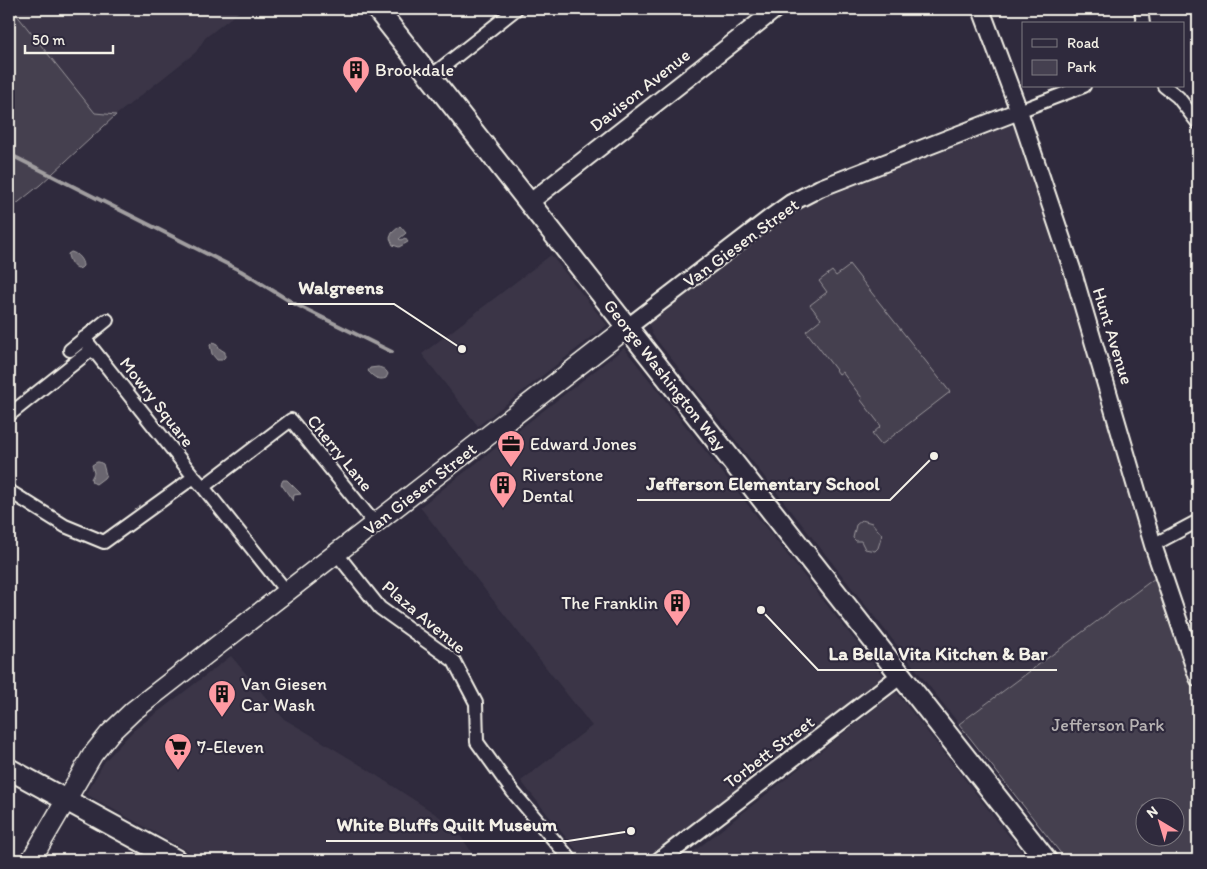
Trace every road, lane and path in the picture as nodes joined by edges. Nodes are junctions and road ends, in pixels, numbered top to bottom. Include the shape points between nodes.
1 (377, 9) edge
2 (516, 9) edge
3 (776, 9) edge
4 (981, 9) edge
5 (1141, 9) edge
6 (1143, 22) edge
7 (430, 77) junction
8 (1079, 88) edge
9 (1167, 88) edge
10 (1020, 111) junction
11 (1198, 123) edge
12 (529, 203) junction
13 (107, 320) dead end
14 (628, 328) junction
15 (84, 338) junction
16 (92, 349) junction
17 (70, 350) dead end
18 (9, 415) edge
19 (194, 477) junction
20 (203, 487) junction
21 (9, 491) edge
22 (1198, 521) edge
23 (375, 524) junction
24 (1153, 545) junction
25 (337, 554) junction
26 (286, 591) junction
27 (901, 675) junction
28 (1198, 678) edge
29 (9, 769) edge
30 (65, 801) junction
31 (31, 860) edge
32 (176, 860) edge
33 (571, 860) edge
34 (660, 860) edge
35 (1046, 860) edge

1 - 7 main road, George Washington Way
2 - 7 street
3 - 12 street, Davison Avenue
4 - 10 street, Hunt Avenue
5 - 6 street
7 - 12 main road, George Washington Way
8 - 10 street, Van Giesen Street
9 - 11 street via 1178,97
10 - 14 street, Van Giesen Street via 828,184 790,203
10 - 24 street, Hunt Avenue via 1072,269
12 - 14 main road, George Washington Way
13 - 15 street
14 - 23 main road, Van Giesen Street
14 - 27 main road, George Washington Way
15 - 16 street, Mowry Square
15 - 17 street
16 - 18 street
16 - 19 street, Mowry Square
19 - 20 street, Mowry Square
19 - 21 street via 104,542 65,526
20 - 23 street, Cherry Lane via 291,420
20 - 26 street, Mowry Square
22 - 24 street
23 - 25 main road, Van Giesen Street
24 - 28 street, Hunt Avenue
25 - 26 main road, Van Giesen Street
25 - 33 street, Plaza Avenue via 380,608 454,661 476,702 477,742 513,792
26 - 30 main road, Van Giesen Street via 132,711 93,754
27 - 34 street, Torbett Street
27 - 35 main road, George Washington Way
29 - 30 main road
30 - 31 main road, Van Giesen Street
30 - 32 main road

